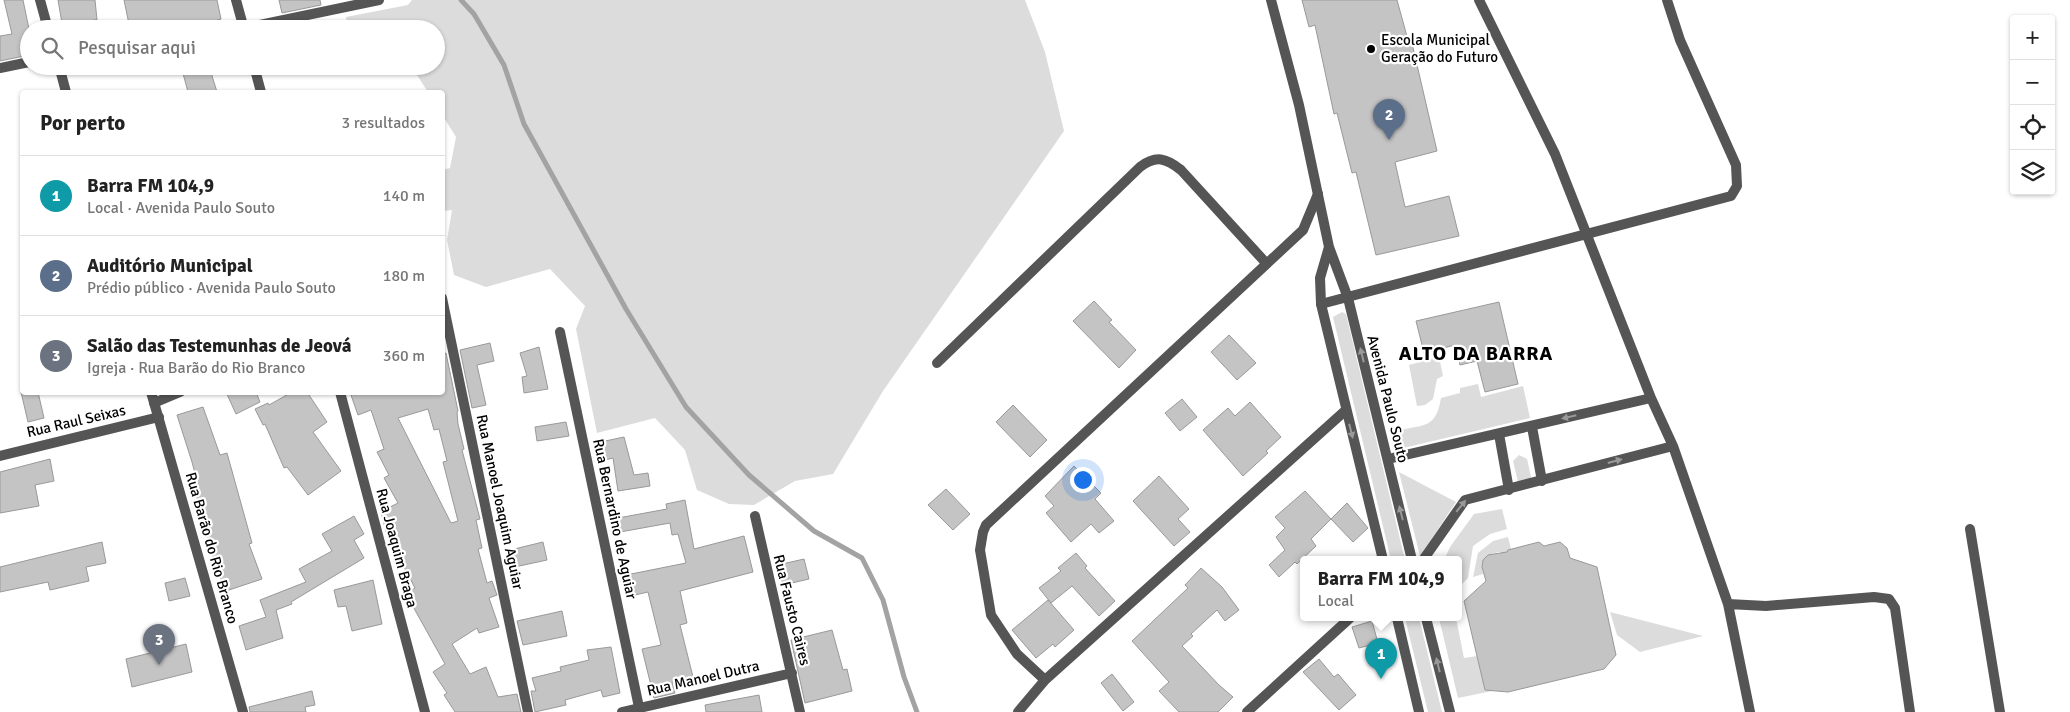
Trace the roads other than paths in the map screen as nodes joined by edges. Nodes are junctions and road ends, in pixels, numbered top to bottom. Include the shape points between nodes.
1 (40, 0) edge
2 (236, 0) edge
3 (379, 0) edge
4 (1271, 0) edge
5 (1479, 0) edge
6 (1667, 0) edge
7 (338, 4) edge
8 (46, 20) edge
9 (242, 20) edge
10 (275, 20) edge
11 (20, 64) edge
12 (0, 68) edge
13 (61, 75) edge
14 (256, 75) edge
15 (65, 90) edge
16 (260, 90) edge
17 (1318, 194) junction
18 (1585, 234) junction
19 (1329, 247) junction
20 (1266, 263) junction
21 (1348, 298) junction
22 (1321, 304) junction
23 (445, 312) edge
24 (560, 332) dead end
25 (937, 363) dead end
26 (166, 395) edge
27 (341, 395) edge
28 (152, 398) edge
29 (1651, 398) junction
30 (1346, 410) junction
31 (159, 417) junction
32 (1532, 426) junction
33 (1499, 434) junction
34 (1673, 446) junction
35 (0, 456) edge
36 (1388, 459) junction
37 (1542, 481) junction
38 (1509, 490) junction
39 (755, 516) dead end
40 (1970, 529) dead end
41 (1382, 556) edge
42 (1411, 556) edge
43 (1426, 556) edge
44 (1728, 604) junction
45 (1347, 621) edge
46 (1398, 621) edge
47 (1427, 621) edge
48 (792, 674) junction
49 (1045, 680) junction
50 (639, 710) edge
51 (243, 712) edge
52 (425, 712) edge
53 (528, 712) edge
54 (622, 712) edge
55 (800, 712) edge
56 (1018, 712) edge
57 (1247, 712) edge
58 (1419, 712) edge
59 (1450, 712) edge
60 (1750, 712) edge
61 (1910, 712) edge
62 (2000, 712) edge

1 - 8 street
2 - 9 street
3 - 7 street
4 - 17 street, Avenida Paulo Souto
5 - 18 street via 1555,154
6 - 18 street via 1680,40 1731,150 1736,165 1735,192 1726,198
7 - 10 street
11 - 12 street
13 - 15 street
14 - 16 street
17 - 19 street, Avenida Paulo Souto
17 - 20 street via 1303,230
18 - 21 street
18 - 29 street
19 - 21 street, Avenida Paulo Souto
19 - 22 street, Avenida Paulo Souto via 1320,278
20 - 25 street via 1181,170 1169,161 1155,159 1140,167
20 - 49 street via 986,525 980,550 991,615 1017,654
21 - 22 street
36 -> 21 street, Avenida Paulo Souto
22 - 30 street, Avenida Paulo Souto
23 - 53 street, Rua Manoel Joaquim Aguiar
24 - 50 street, Rua Bernardino de Aguiar
26 - 28 street
27 - 52 street, Rua Joaquim Braga
28 - 31 street, Rua Barão do Rio Branco
29 -> 32 street
29 - 34 street
30 -> 41 street, Avenida Paulo Souto
30 - 49 street
31 - 35 street, Rua Raul Seixas
31 - 51 street, Rua Barão do Rio Branco
32 - 33 street
32 - 37 street
33 - 36 street
33 - 38 street
37 -> 34 street
34 - 44 street
42 -> 36 street, Avenida Paulo Souto
37 - 38 street
43 -> 38 street via 1465,500
39 - 48 street, Rua Fausto Caires
40 - 62 street
44 - 60 street
44 - 61 street via 1766,606 1874,597 1889,599 1895,608
45 - 57 street
46 - 58 street
59 -> 47 street
48 - 50 street, Rua Manoel Dutra
48 - 55 street, Rua Fausto Caires
49 - 56 street
50 - 54 street, Rua Manoel Dutra

